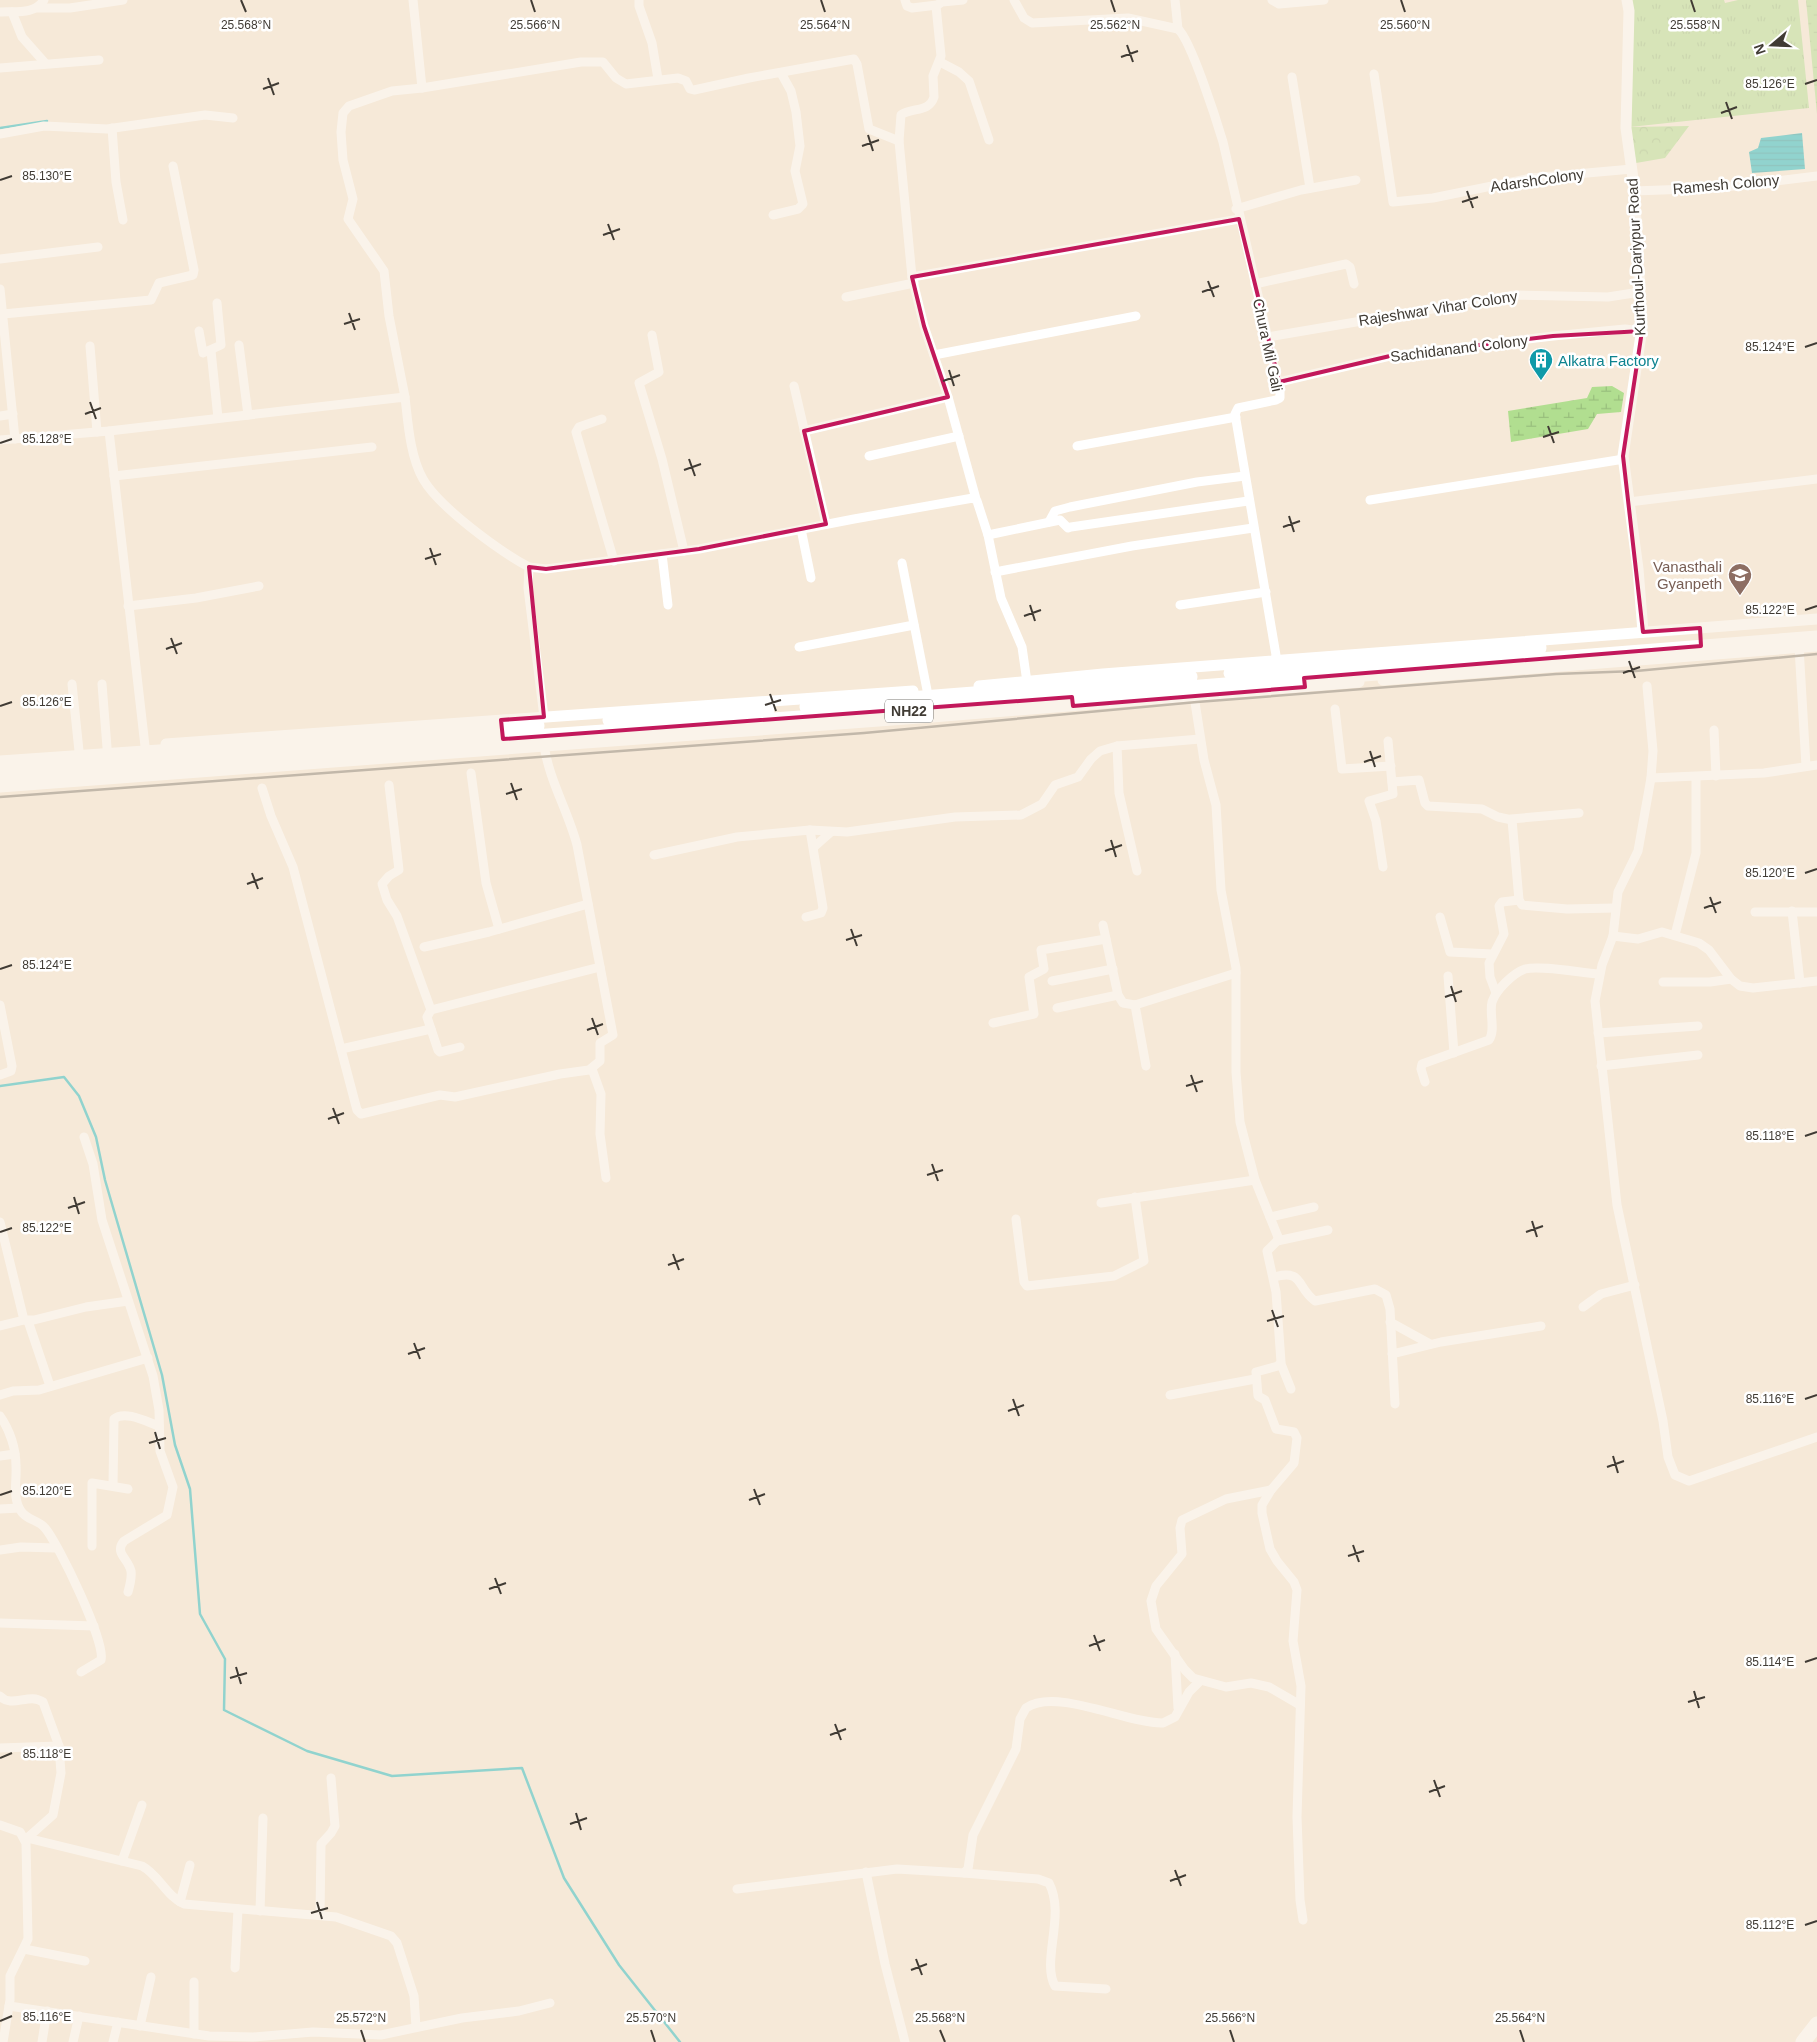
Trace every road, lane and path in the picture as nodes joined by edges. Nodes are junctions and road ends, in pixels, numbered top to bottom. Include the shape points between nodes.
1 (44, 0) edge
2 (123, 0) edge
3 (413, 0) edge
4 (639, 0) edge
5 (905, 0) edge
6 (963, 0) edge
7 (1014, 0) edge
8 (1175, 0) edge
9 (1272, 0) edge
10 (1324, 0) edge
11 (1628, 0) edge
12 (940, 2) edge
13 (37, 8) junction
14 (0, 12) edge
15 (12, 12) junction
16 (1183, 36) junction
17 (98, 60) dead end
18 (940, 62) junction
19 (45, 63) junction
20 (0, 68) edge
21 (781, 73) junction
22 (1374, 74) dead end
23 (1292, 77) dead end
24 (658, 79) junction
25 (422, 88) junction
26 (233, 118) dead end
27 (112, 128) junction
28 (0, 134) edge
29 (989, 140) dead end
30 (899, 141) junction
31 (173, 166) dead end
32 (1632, 169) junction
33 (1817, 176) edge
34 (1356, 180) dead end
35 (1310, 188) junction
36 (1634, 191) junction
37 (1236, 209) junction
38 (773, 215) dead end
39 (1239, 219) junction
40 (123, 220) dead end
41 (98, 247) dead end
42 (0, 259) edge
43 (913, 280) junction
44 (1255, 284) junction
45 (1354, 284) dead end
46 (0, 289) edge
47 (1640, 292) junction
48 (846, 297) dead end
49 (217, 303) dead end
50 (2, 314) junction
51 (1136, 316) dead end
52 (199, 331) dead end
53 (1642, 331) junction
54 (652, 335) dead end
55 (1268, 337) junction
56 (239, 345) dead end
57 (90, 346) dead end
58 (210, 351) junction
59 (934, 355) junction
60 (1279, 382) junction
61 (794, 386) dead end
62 (948, 396) junction
63 (404, 397) junction
64 (13, 414) junction
65 (248, 415) junction
66 (0, 416) edge
67 (1236, 417) junction
68 (218, 418) junction
69 (602, 419) dead end
70 (109, 431) junction
71 (804, 431) junction
72 (97, 432) junction
73 (959, 436) junction
74 (15, 439) junction
75 (0, 440) edge
76 (1077, 446) dead end
77 (372, 447) dead end
78 (869, 456) dead end
79 (1624, 459) junction
80 (114, 476) junction
81 (1245, 476) junction
82 (1817, 479) edge
83 (976, 499) junction
84 (1370, 500) dead end
85 (1248, 501) junction
86 (1629, 502) junction
87 (1049, 522) junction
88 (826, 524) junction
89 (1254, 528) junction
90 (802, 529) junction
91 (988, 535) junction
92 (684, 551) junction
93 (662, 554) junction
94 (614, 561) junction
95 (902, 563) dead end
96 (528, 567) junction
97 (995, 572) junction
98 (811, 578) dead end
99 (259, 586) dead end
100 (1266, 592) junction
101 (668, 605) dead end
102 (1180, 605) dead end
103 (128, 606) junction
104 (1817, 619) edge
105 (914, 625) junction
106 (1817, 627) edge
107 (1700, 628) junction
108 (1643, 632) junction
109 (1817, 638) edge
110 (1817, 646) edge
111 (799, 647) dead end
112 (1799, 647) junction
113 (1702, 656) junction
114 (1304, 659) junction
115 (1277, 661) junction
116 (1070, 678) junction
117 (1027, 682) junction
118 (72, 684) dead end
119 (102, 684) dead end
120 (1647, 686) dead end
121 (1305, 687) junction
122 (927, 690) junction
123 (1194, 696) junction
124 (1073, 706) junction
125 (1336, 709) dead end
126 (544, 716) junction
127 (501, 720) junction
128 (1714, 730) dead end
129 (1200, 739) junction
130 (1388, 741) dead end
131 (544, 745) junction
132 (145, 746) junction
133 (1117, 746) junction
134 (107, 748) junction
135 (504, 748) junction
136 (79, 751) junction
137 (0, 757) edge
138 (0, 763) edge
139 (1817, 765) edge
140 (1391, 766) junction
141 (1806, 766) junction
142 (471, 773) dead end
143 (0, 775) edge
144 (1716, 776) junction
145 (1696, 777) junction
146 (110, 778) junction
147 (1651, 778) junction
148 (1392, 782) junction
149 (389, 785) dead end
150 (0, 787) edge
151 (262, 788) dead end
152 (1579, 813) dead end
153 (1511, 820) junction
154 (810, 830) junction
155 (831, 832) junction
156 (814, 847) junction
157 (654, 855) dead end
158 (1383, 867) dead end
159 (1137, 871) dead end
160 (1519, 900) junction
161 (588, 904) junction
162 (1615, 908) junction
163 (1792, 911) junction
164 (1755, 912) dead end
165 (1817, 912) edge
166 (806, 917) dead end
167 (1440, 917) dead end
168 (1103, 925) dead end
169 (500, 929) junction
170 (1674, 935) junction
171 (1613, 936) junction
172 (1106, 939) junction
173 (424, 947) dead end
174 (1492, 954) junction
175 (600, 967) junction
176 (1113, 969) junction
177 (1236, 973) junction
178 (1599, 974) junction
179 (1448, 976) dead end
180 (1731, 979) junction
181 (1052, 981) dead end
182 (1817, 981) edge
183 (1663, 982) dead end
184 (1800, 982) junction
185 (1496, 992) junction
186 (1118, 995) junction
187 (0, 1004) edge
188 (1135, 1005) junction
189 (1057, 1008) dead end
190 (431, 1010) junction
191 (993, 1023) dead end
192 (1698, 1026) dead end
193 (431, 1029) junction
194 (1598, 1033) junction
195 (460, 1048) dead end
196 (341, 1049) junction
197 (1454, 1053) junction
198 (1698, 1056) dead end
199 (1146, 1066) dead end
200 (1601, 1066) junction
201 (592, 1068) junction
202 (0, 1075) edge
203 (1425, 1082) dead end
204 (84, 1137) dead end
205 (606, 1178) dead end
206 (1255, 1180) junction
207 (1135, 1198) junction
208 (1101, 1203) dead end
209 (1314, 1207) dead end
210 (1270, 1217) junction
211 (1016, 1219) dead end
212 (0, 1222) edge
213 (1328, 1230) dead end
214 (1277, 1242) junction
215 (1274, 1277) junction
216 (1635, 1285) junction
217 (128, 1301) junction
218 (1583, 1307) dead end
219 (26, 1320) junction
220 (1390, 1322) junction
221 (0, 1326) edge
222 (1541, 1326) dead end
223 (1430, 1344) junction
224 (1392, 1354) junction
225 (148, 1358) junction
226 (1281, 1364) junction
227 (1255, 1380) junction
228 (50, 1386) junction
229 (1291, 1389) dead end
230 (0, 1395) edge
231 (1170, 1395) dead end
232 (1395, 1404) dead end
233 (0, 1416) edge
234 (1296, 1422) dead end
235 (159, 1426) junction
236 (1295, 1433) junction
237 (1817, 1436) edge
238 (15, 1454) junction
239 (0, 1456) edge
240 (113, 1485) junction
241 (128, 1489) dead end
242 (1271, 1490) junction
243 (19, 1508) junction
244 (0, 1510) edge
245 (92, 1546) dead end
246 (56, 1548) junction
247 (0, 1550) edge
248 (128, 1592) dead end
249 (0, 1623) edge
250 (94, 1626) junction
251 (1175, 1654) junction
252 (82, 1672) dead end
253 (1200, 1681) junction
254 (0, 1696) edge
255 (1300, 1705) junction
256 (1177, 1713) junction
257 (60, 1746) junction
258 (0, 1748) edge
259 (331, 1778) dead end
260 (142, 1805) dead end
261 (263, 1818) dead end
262 (0, 1825) edge
263 (26, 1839) junction
264 (122, 1861) junction
265 (190, 1865) dead end
266 (866, 1872) junction
267 (964, 1873) junction
268 (737, 1889) dead end
269 (180, 1902) junction
270 (238, 1909) junction
271 (260, 1910) junction
272 (320, 1916) junction
273 (1303, 1920) dead end
274 (24, 1948) junction
275 (85, 1961) dead end
276 (235, 1968) dead end
277 (151, 1977) dead end
278 (194, 1982) dead end
279 (1106, 1989) dead end
280 (550, 2003) dead end
281 (9, 2006) junction
282 (47, 2011) junction
283 (79, 2016) junction
284 (118, 2022) junction
285 (1817, 2024) edge
286 (140, 2026) junction
287 (416, 2027) junction
288 (313, 2032) junction
289 (194, 2034) junction
290 (360, 2038) edge
291 (214, 2039) edge
292 (269, 2039) edge
293 (3, 2042) edge
294 (42, 2042) edge
295 (73, 2042) edge
296 (113, 2042) edge
297 (313, 2042) edge
298 (905, 2042) edge
299 (1803, 2042) edge

1 - 13 street
2 - 13 street via 70,8
3 - 25 street
4 - 24 street via 638,6 652,43
5 - 12 street via 912,8
6 - 12 street
7 - 16 street via 1024,18 1032,23 1128,18
8 - 16 street, Chura Mil Gali
9 - 10 street via 1279,4
11 - 32 street, Kurthoul-Dariypur Road via 1626,128
12 - 18 street via 935,11
13 - 15 street
14 - 15 street
15 - 19 street via 22,37
16 - 37 street, Chura Mil Gali via 1217,122
17 - 19 street
18 - 29 street via 969,81
18 - 30 street via 933,76 933,102 901,115
19 - 20 street
21 - 24 street via 694,90 678,78
21 - 30 street via 855,60 869,129
21 - 38 street via 791,91 796,112 800,142 795,171 803,204 798,209
22 - 32 street, AdarshColony via 1393,202 1433,198 1531,178
23 - 35 street
24 - 25 street via 626,84 616,78 606,64 594,61
25 - 63 street via 392,91 349,106 343,113 341,132 343,160 353,199 348,219 384,271 388,316
26 - 27 street via 205,114
27 - 28 street via 44,126
27 - 40 street
30 - 43 street
31 - 50 street via 193,275 159,283 151,300
32 - 36 street, Kurthoul-Dariypur Road
33 - 36 street, Ramesh Colony via 1717,188
34 - 35 street
35 - 37 street
36 - 47 street, Kurthoul-Dariypur Road
37 - 39 street, Chura Mil Gali
39 - 43 street
39 - 44 street, Chura Mil Gali
41 - 42 street
43 - 48 street
43 - 59 street
44 - 45 street via 1346,264 1350,267
44 - 55 street, Chura Mil Gali
46 - 50 street
47 - 53 street, Kurthoul-Dariypur Road
47 - 55 street, Rajeshwar Vihar Colony via 1608,297 1514,295
49 - 58 street via 222,344
50 - 64 street
51 - 59 street
52 - 58 street via 202,352
53 - 60 street, Sachidanand Colony via 1626,329 1553,336 1390,356
53 - 79 street, Kurthoul-Dariypur Road
54 - 92 street via 659,372 639,384 662,459
55 - 60 street, Chura Mil Gali
56 - 65 street
57 - 72 street
58 - 68 street
59 - 62 street
60 - 67 street, Chura Mil Gali via 1281,395 1278,399 1238,408
61 - 71 street
62 - 71 street
62 - 73 street
63 - 65 street
63 - 96 street via 417,463 422,478 436,498 509,556
64 - 66 street
64 - 74 street
65 - 68 street
67 - 76 street
67 - 81 street
68 - 70 street
69 - 94 street via 579,426 576,432
70 - 72 street
70 - 80 street
71 - 88 street
72 - 74 street
73 - 78 street
73 - 83 street
74 - 75 street
77 - 80 street
79 - 84 street
79 - 86 street, Kurthoul-Dariypur Road
80 - 103 street
81 - 85 street
81 - 87 street via 1070,506 1055,511
82 - 86 street
83 - 88 street
83 - 91 street
85 - 87 street via 1068,528 1060,520
85 - 89 street
86 - 108 street, Kurthoul-Dariypur Road
87 - 91 street
88 - 90 street
89 - 97 street via 1132,546
89 - 100 street
90 - 92 street
90 - 98 street
91 - 97 street
92 - 93 street
93 - 94 street
93 - 101 street
94 - 96 street via 546,569
95 - 105 street
96 - 126 street
97 - 117 street via 1001,598 1022,647
99 - 103 street
100 - 102 street
100 - 115 street
103 - 132 street
104 - 107 street
105 - 111 street
105 - 122 street
106 - 138 highway, NH22 via 925,698
107 - 108 street
107 - 113 street
108 - 114 street
109 - 143 highway, NH22 via 912,710
110 - 112 street
112 - 113 street
112 - 141 street
113 - 121 street
114 - 115 street
114 - 121 street
115 - 116 street
116 - 117 street
116 - 124 street
117 - 122 street
118 - 136 street
119 - 134 street
120 - 147 street via 1653,751
121 - 123 street
122 - 126 street
123 - 124 street
123 - 129 street
124 - 131 street
125 - 140 street via 1342,769
126 - 127 street
127 - 132 street
127 - 135 street
128 - 144 street
129 - 133 street
129 - 177 street via 1216,805 1221,890
130 - 140 street
131 - 135 street
131 - 161 street via 548,767 573,832
132 - 134 street
133 - 155 street via 1096,754 1078,777 1055,785 1042,804 1021,815 955,818
133 - 159 street via 1119,793
134 - 136 street
134 - 146 street
135 - 146 street
136 - 137 street
139 - 141 street
140 - 148 street
141 - 144 street
142 - 169 street via 486,883
144 - 145 street
145 - 147 street
145 - 170 street via 1696,853
146 - 150 street
147 - 162 street via 1636,858 1618,892
148 - 153 street via 1419,780 1428,806 1482,810
148 - 158 street via 1393,794 1369,801 1376,821
149 - 190 street via 399,870 382,884
151 - 196 street via 293,867
152 - 153 street
153 - 160 street
154 - 155 street
154 - 156 street
154 - 157 street via 729,838
155 - 156 street
156 - 166 street via 823,910
160 - 162 street via 1527,906
160 - 174 street via 1500,904 1504,934
161 - 169 street
161 - 175 street
162 - 171 street
163 - 164 street
163 - 165 street
163 - 184 street
167 - 174 street via 1450,952
168 - 172 street
169 - 173 street
170 - 171 street via 1658,933 1638,940
170 - 180 street via 1706,947
171 - 178 street
172 - 176 street
172 - 191 street via 1041,950 1044,969 1029,977 1034,1014
174 - 185 street via 1489,969
175 - 190 street
175 - 201 street via 614,1034 600,1043 600,1062
176 - 181 street
176 - 186 street
177 - 188 street
177 - 206 street via 1237,1100
178 - 185 street via 1524,970
178 - 194 street via 1595,1001
179 - 197 street
180 - 183 street
180 - 184 street via 1740,986 1753,988
182 - 184 street
185 - 197 street via 1491,1009 1491,1037 1486,1042
186 - 188 street via 1123,1003
186 - 189 street
187 - 202 street via 12,1066 11,1070
188 - 199 street
190 - 193 street via 427,1017
192 - 194 street
193 - 195 street via 439,1051
193 - 196 street
194 - 200 street
196 - 201 street via 360,1114 440,1095 455,1097
197 - 203 street via 1422,1064
198 - 200 street
200 - 216 street via 1617,1204
201 - 205 street via 601,1094 600,1133
204 - 217 street via 93,1164 102,1220
206 - 207 street
206 - 210 street
207 - 208 street
207 - 211 street via 1144,1262 1110,1277 1027,1286
209 - 210 street
210 - 214 street via 1277,1232
212 - 219 street
213 - 214 street
214 - 215 street via 1267,1251
215 - 220 street via 1295,1275 1315,1301 1375,1289 1382,1291 1388,1301
215 - 226 street
216 - 218 street via 1600,1294
216 - 237 street via 1668,1457 1675,1475 1685,1481 1694,1479
217 - 219 street
217 - 225 street
219 - 221 street
219 - 228 street
220 - 223 street
220 - 224 street
222 - 223 street
223 - 224 street
224 - 232 street
225 - 228 street
225 - 235 street via 156,1391
226 - 227 street via 1256,1372
226 - 229 street
227 - 231 street
227 - 236 street via 1258,1396 1266,1400 1276,1429
228 - 230 street
233 - 238 street
234 - 236 street via 1298,1431
235 - 240 street via 129,1416 114,1419
235 - 248 street via 160,1451 172,1480 173,1494 165,1517 122,1543 121,1553 131,1572
236 - 242 street via 1294,1463
238 - 239 street
238 - 243 street
240 - 241 street
240 - 245 street via 92,1483
242 - 251 street via 1226,1499 1182,1520 1182,1557 1156,1586 1151,1601 1156,1628
242 - 255 street via 1262,1505 1263,1526 1270,1549 1297,1590 1293,1641
243 - 244 street
243 - 246 street via 43,1525
246 - 247 street
246 - 250 street
249 - 250 street
250 - 252 street via 102,1657
251 - 253 street via 1189,1675
251 - 256 street
253 - 255 street via 1226,1687 1258,1684
253 - 256 street via 1189,1692
254 - 257 street via 10,1702 31,1698 43,1702
255 - 273 street via 1297,1816
256 - 267 street via 1172,1720 1159,1723 1073,1704 1036,1703 1026,1708 1020,1719 1016,1749 976,1827 968,1869
257 - 258 street
257 - 263 street via 61,1774 55,1810 50,1820
259 - 272 street via 335,1826 321,1844
260 - 264 street
261 - 271 street
262 - 263 street via 14,1828
263 - 264 street
263 - 274 street via 28,1939
264 - 269 street via 147,1869
265 - 269 street
266 - 267 street via 897,1869
266 - 268 street
266 - 298 street
267 - 279 street via 1048,1882 1055,1900 1052,1980 1055,1986
269 - 270 street
270 - 271 street
270 - 276 street
271 - 272 street
272 - 287 street via 342,1919 395,1939 414,1996
274 - 275 street
274 - 281 street via 12,1969
277 - 286 street
278 - 289 street
280 - 287 street
281 - 282 street
281 - 293 street
282 - 283 street
282 - 294 street
283 - 284 street
283 - 295 street
284 - 286 street
284 - 296 street
285 - 299 highway
286 - 289 street
287 - 290 street
288 - 290 street
288 - 292 street
288 - 297 street
289 - 291 street
291 - 292 street

